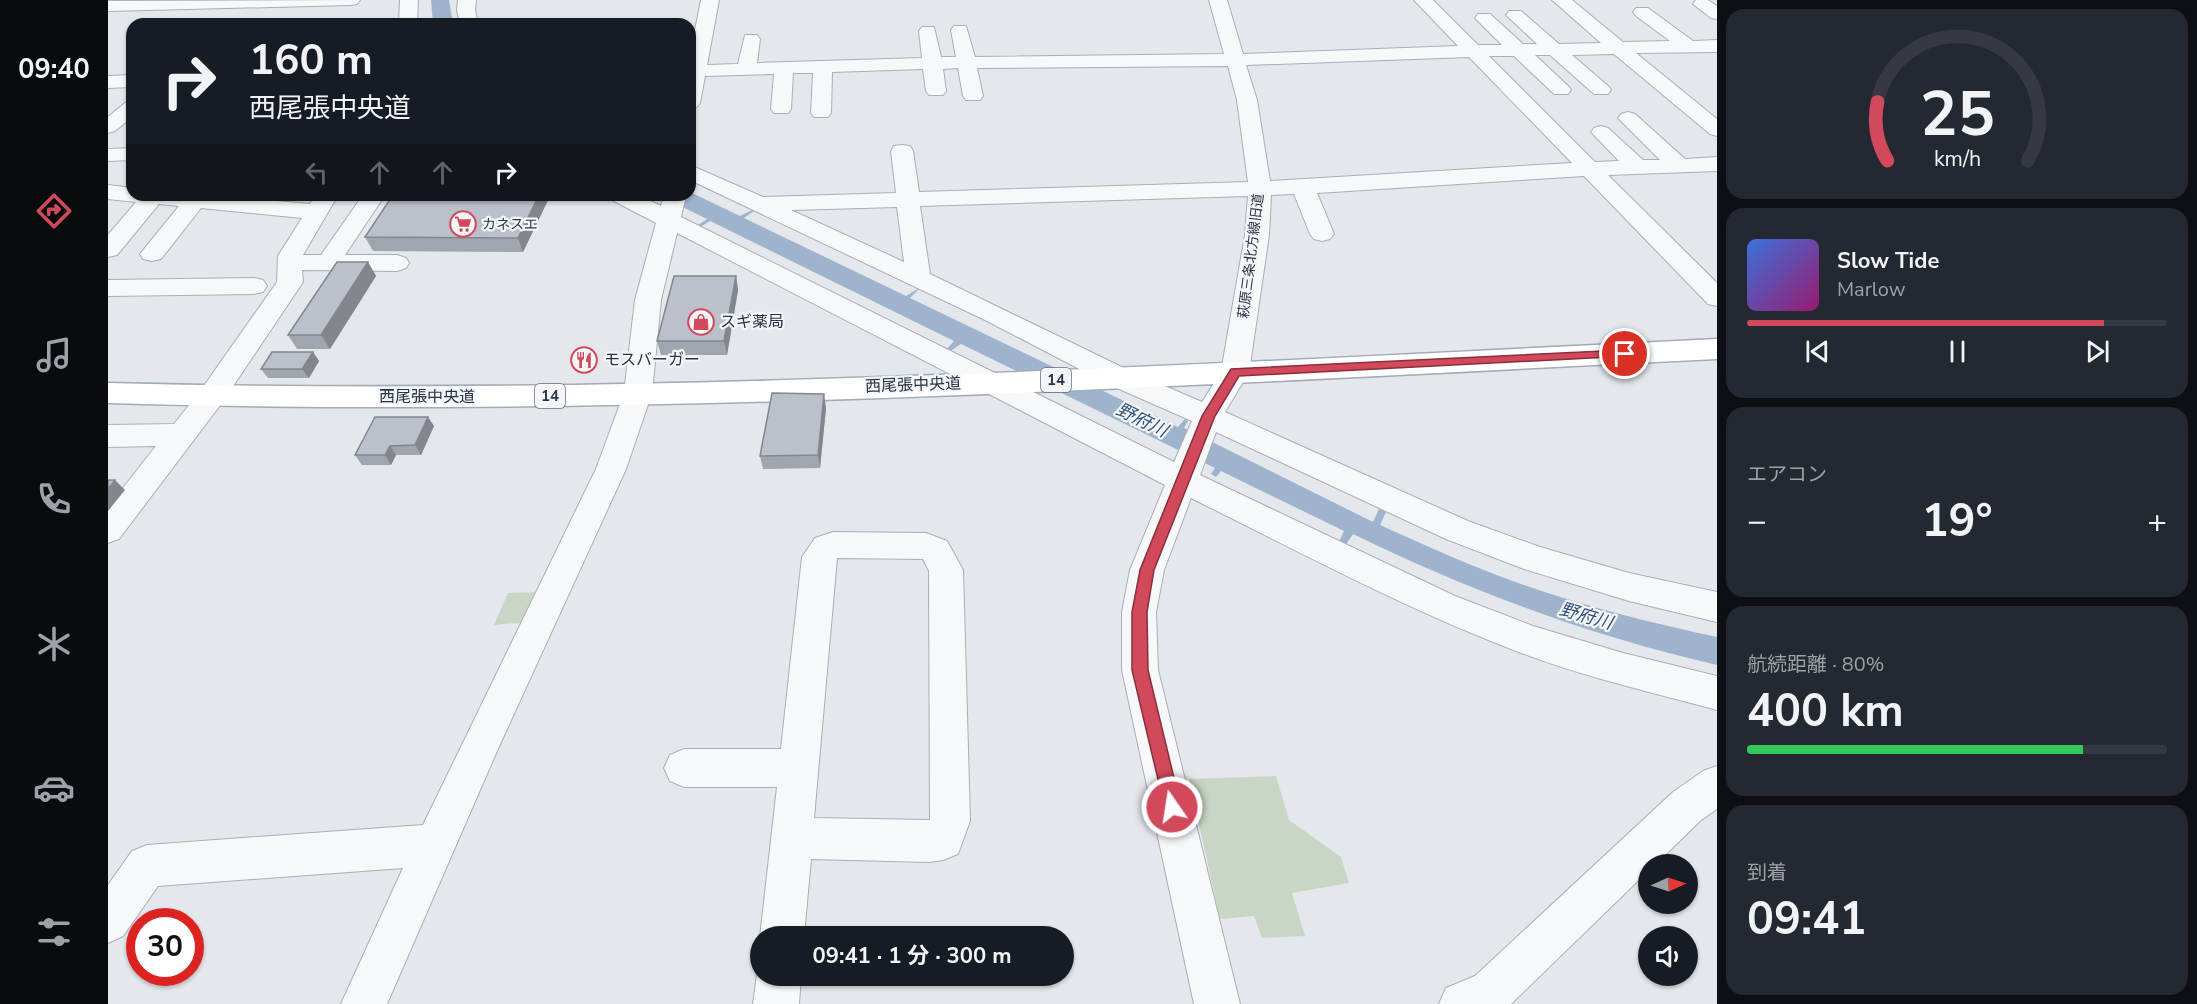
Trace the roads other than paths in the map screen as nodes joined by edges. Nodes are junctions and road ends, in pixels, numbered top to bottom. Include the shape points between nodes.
1 (351, 0) edge
2 (409, 0) edge
3 (467, 0) edge
4 (710, 0) edge
5 (1218, 0) edge
6 (1423, 0) edge
7 (1561, 0) edge
8 (264, 1) edge
9 (108, 6) edge
10 (1642, 12) dead end
11 (1515, 15) dead end
12 (244, 17) dead end
13 (408, 18) edge
14 (467, 18) edge
15 (1484, 18) dead end
16 (960, 30) dead end
17 (928, 31) dead end
18 (751, 39) dead end
19 (1717, 46) edge
20 (1689, 47) junction
21 (1621, 49) junction
22 (1476, 51) junction
23 (1521, 51) junction
24 (1557, 51) junction
25 (696, 60) edge
26 (1237, 60) junction
27 (966, 62) junction
28 (932, 63) junction
29 (823, 66) junction
30 (784, 68) junction
31 (696, 69) edge
32 (747, 69) junction
33 (126, 81) edge
34 (108, 82) edge
35 (1561, 90) dead end
36 (1601, 90) dead end
37 (936, 91) dead end
38 (973, 96) dead end
39 (781, 109) dead end
40 (821, 113) dead end
41 (1628, 118) dead end
42 (1717, 130) edge
43 (1601, 132) dead end
44 (902, 151) dead end
45 (108, 154) edge
46 (126, 154) edge
47 (1717, 164) edge
48 (1679, 165) junction
49 (1637, 167) junction
50 (1587, 169) junction
51 (696, 175) edge
52 (1260, 187) junction
53 (1303, 187) junction
54 (108, 192) edge
55 (126, 194) edge
56 (908, 199) junction
57 (137, 201) edge
58 (195, 201) joint
59 (370, 201) edge
60 (640, 201) edge
61 (321, 204) edge
62 (758, 204) junction
63 (672, 211) edge
64 (1322, 234) dead end
65 (108, 250) edge
66 (152, 254) dead end
67 (290, 262) junction
68 (328, 262) junction
69 (397, 263) dead end
70 (918, 278) junction
71 (255, 286) dead end
72 (108, 288) edge
73 (1717, 298) edge
74 (1717, 349) edge
75 (1235, 372) junction
76 (1120, 378) junction
77 (992, 382) junction
78 (108, 393) edge
79 (638, 393) junction
80 (211, 397) junction
81 (1208, 418) junction
82 (181, 435) junction
83 (108, 436) edge
84 (1185, 478) junction
85 (108, 530) edge
86 (1717, 607) edge
87 (1717, 693) edge
88 (684, 768) dead end
89 (799, 768) junction
90 (1717, 784) edge
91 (792, 838) junction
92 (436, 845) junction
93 (108, 921) edge
94 (783, 926) edge
95 (777, 986) edge
96 (1483, 1000) edge
97 (364, 1004) edge
98 (776, 1004) edge
99 (1217, 1004) edge

1 - 8 street
2 - 13 street
3 - 14 street
4 - 25 street
5 - 26 street, 萩原三条北方線旧道
6 - 22 street
7 - 21 street
8 - 9 street
8 - 12 street
10 - 20 street
11 - 24 street
15 - 23 street
16 - 27 street
17 - 28 street
18 - 32 street
19 - 20 street
20 - 21 street
21 - 24 street
21 - 42 street
22 - 23 street
22 - 26 street
22 - 50 street
23 - 24 street
23 - 35 street
24 - 36 street
26 - 27 street
26 - 52 street, 萩原三条北方線旧道
27 - 28 street
27 - 38 street
28 - 29 street
28 - 37 street
29 - 30 street
29 - 40 street
30 - 32 street
30 - 39 street
31 - 32 street
33 - 34 street
41 - 48 street
43 - 49 street
44 - 56 street
45 - 46 street
47 - 48 street
48 - 49 street
49 - 50 street
50 - 53 street
50 - 73 street
51 - 62 street
52 - 53 street
52 - 56 street
52 - 75 street, 萩原三条北方線旧道 via 1257,235
53 - 64 street
54 - 55 street
56 - 62 street
56 - 70 street
57 - 65 street
58 - 61 street
58 - 66 street
59 - 68 street
60 - 63 street
61 - 67 street
62 - 70 street
63 - 77 street
63 - 79 street via 648,300
67 - 68 street
67 - 80 street via 290,282
68 - 69 street
70 - 76 street
71 - 72 street
74 - 75 main road, 西尾張中央道 / 14
75 - 76 main road, 西尾張中央道 / 14
75 - 81 street
76 - 77 main road, 西尾張中央道 / 14
76 - 81 street
77 - 79 main road, 西尾張中央道 / 14
77 - 84 street
78 - 80 main road, 西尾張中央道 / 14
79 - 80 main road, 西尾張中央道 / 14
79 - 92 street via 611,469
80 - 82 street
81 - 84 street
81 - 86 street via 1457,530 1629,587
82 - 83 street
82 - 85 street
84 - 87 street via 1454,611 1560,650
84 - 99 street via 1147,570 1139,612 1140,670
88 - 89 street
89 - 91 street
89 - 91 street via 819,558 823,551 833,544 926,546 935,550 946,570 950,821 943,839 929,842
90 - 96 street via 1687,806
91 - 94 street
92 - 93 street via 147,866
92 - 97 street
95 - 98 street

